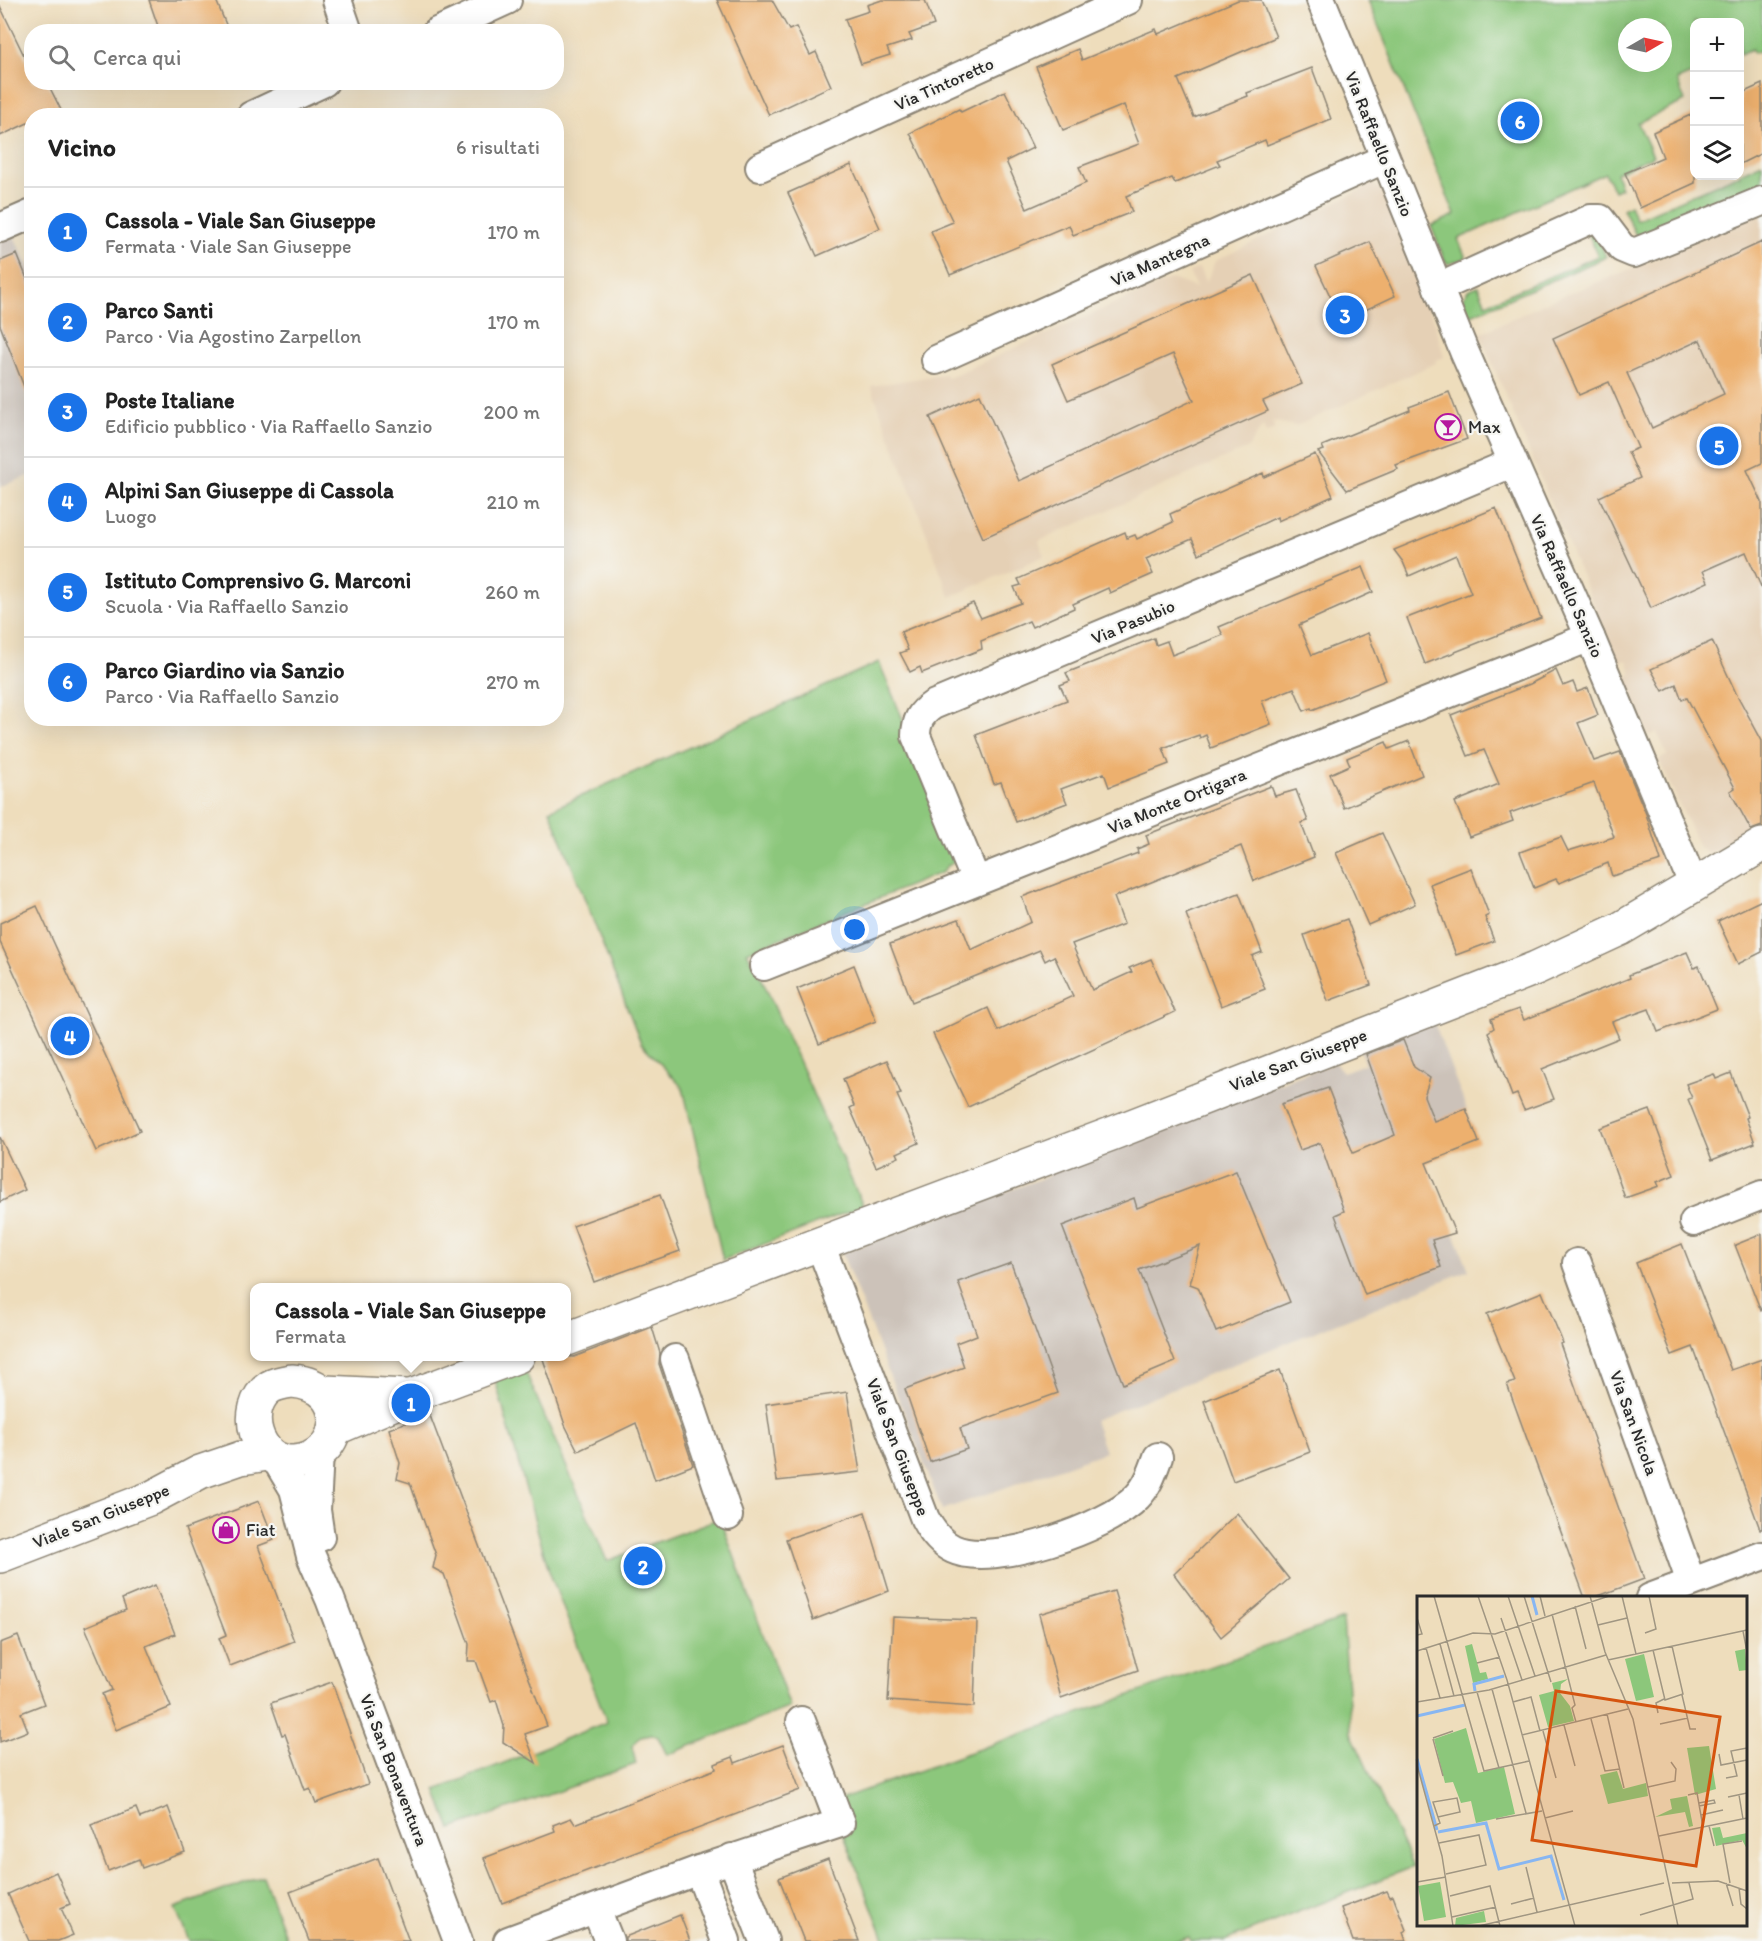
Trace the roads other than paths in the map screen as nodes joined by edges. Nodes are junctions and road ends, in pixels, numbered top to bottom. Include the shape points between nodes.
1 (337, 0) edge
2 (507, 0) edge
3 (1128, 0) edge
4 (1321, 0) edge
5 (345, 24) edge
6 (454, 24) edge
7 (311, 90) edge
8 (282, 108) edge
9 (1384, 159) junction
10 (760, 167) dead end
11 (1762, 201) edge
12 (24, 218) edge
13 (0, 228) edge
14 (1438, 288) junction
15 (936, 360) dead end
16 (1512, 463) junction
17 (1590, 636) junction
18 (1762, 845) edge
19 (976, 881) junction
20 (1694, 886) junction
21 (764, 966) dead end
22 (1762, 1195) edge
23 (1694, 1222) dead end
24 (820, 1244) junction
25 (1577, 1263) dead end
26 (571, 1337) edge
27 (675, 1359) dead end
28 (505, 1361) edge
29 (325, 1392) junction
30 (411, 1396) junction
31 (255, 1422) junction
32 (326, 1441) junction
33 (272, 1457) junction
34 (1158, 1457) dead end
35 (200, 1472) junction
36 (728, 1516) dead end
37 (0, 1556) edge
38 (1762, 1556) edge
39 (1691, 1582) junction
40 (1655, 1596) edge
41 (330, 1599) junction
42 (801, 1721) dead end
43 (732, 1858) junction
44 (699, 1870) junction
45 (596, 1909) junction
46 (458, 1941) edge
47 (508, 1941) edge
48 (609, 1941) edge
49 (726, 1941) edge
50 (764, 1941) edge

1 - 5 street
2 - 6 street
3 - 10 street, Via Tintoretto
4 - 9 street, Via Raffaello Sanzio
7 - 8 street
9 - 14 street, Via Raffaello Sanzio
9 - 15 street, Via Mantegna
11 - 14 street via 1634,254 1622,248 1600,219 1595,218
12 - 13 street
14 - 16 street, Via Raffaello Sanzio
16 - 17 street, Via Raffaello Sanzio
16 - 19 street, Via Pasubio via 925,710 916,725 916,736
17 - 19 street, Via Monte Ortigara
17 - 20 street, Via Raffaello Sanzio
18 - 20 main road, Viale San Giuseppe
19 - 21 street, Via Monte Ortigara
20 - 24 main road, Viale San Giuseppe via 1620,929 1536,968
22 - 23 street
24 - 26 main road, Viale San Giuseppe
24 - 34 street, Viale San Giuseppe via 930,1529 945,1545 967,1553 1000,1552 1083,1530 1137,1497 1150,1479
25 - 39 street, Via San Nicola
27 - 36 street
28 - 30 main road, Viale San Giuseppe
29 - 30 main road, Viale San Giuseppe
29 - 31 main road, Viale San Giuseppe via 303,1382 280,1383 258,1402
29 - 32 main road via 335,1418
30 - 32 main road, Viale San Giuseppe
31 - 33 main road via 261,1447
31 - 35 main road, Viale San Giuseppe
32 - 33 main road, Viale San Giuseppe via 305,1460 291,1462
32 - 41 street, Via San Bonaventura via 316,1510
33 - 35 main road, Viale San Giuseppe via 242,1458
33 - 41 street, Via San Bonaventura via 294,1489 311,1557
35 - 37 main road, Viale San Giuseppe via 151,1497
38 - 39 street
39 - 40 street
41 - 46 street, Via San Bonaventura
42 - 43 street via 840,1823
43 - 44 street
43 - 50 street
44 - 45 street
44 - 49 street
45 - 47 street
45 - 48 street

